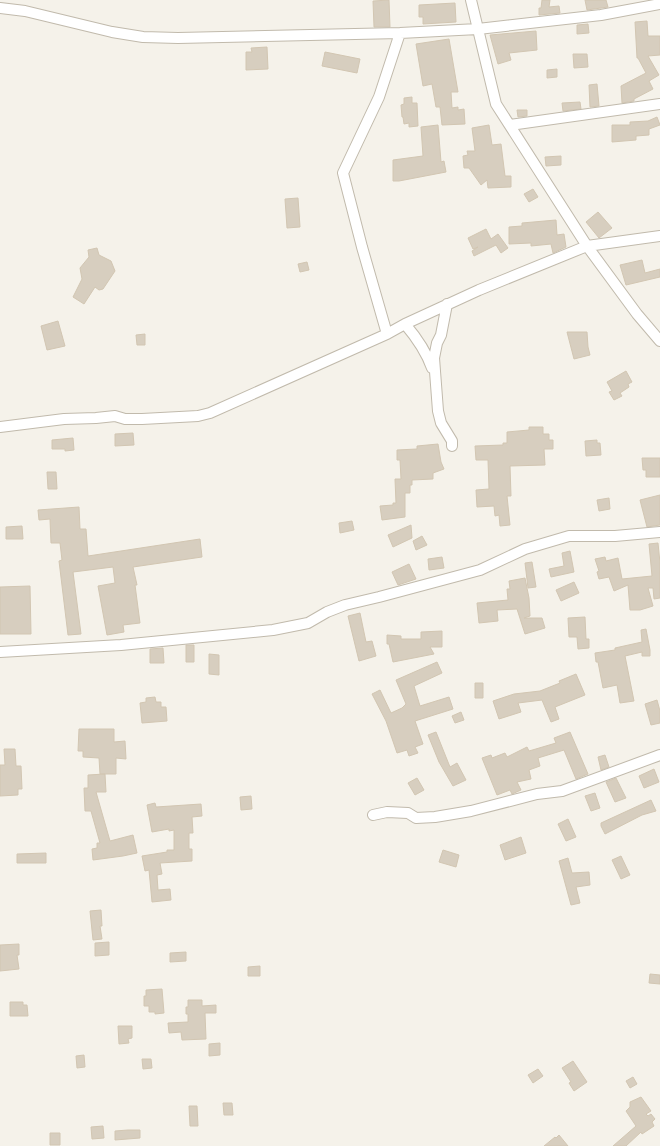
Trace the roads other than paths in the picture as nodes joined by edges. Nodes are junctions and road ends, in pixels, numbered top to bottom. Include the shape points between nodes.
1 (471, 0) edge
2 (660, 4) edge
3 (0, 8) edge
4 (478, 29) junction
5 (400, 33) junction
6 (660, 104) edge
7 (510, 125) junction
8 (660, 236) edge
9 (587, 246) junction
10 (447, 304) junction
11 (405, 324) junction
12 (387, 334) junction
13 (660, 341) edge
14 (436, 381) junction
15 (0, 427) edge
16 (452, 446) dead end
17 (660, 532) edge
18 (0, 652) edge
19 (660, 755) edge
20 (373, 815) dead end

1 - 4 street
2 - 4 street via 601,15
3 - 5 street via 25,10 112,32 144,36 185,38
4 - 5 street
4 - 7 street via 496,104
5 - 12 street via 379,97 343,173
6 - 7 street
7 - 9 street
8 - 9 street
9 - 10 street
9 - 13 street
10 - 11 street
10 - 14 street via 434,358
11 - 12 street
11 - 14 street via 416,336 429,359
12 - 15 street via 210,413 142,419 115,416 64,419
14 - 16 street via 441,423 452,441
17 - 18 street via 569,536 526,549 480,570 345,605 308,623 121,644
19 - 20 street via 562,791 538,794 471,811 416,818 408,813 387,812

